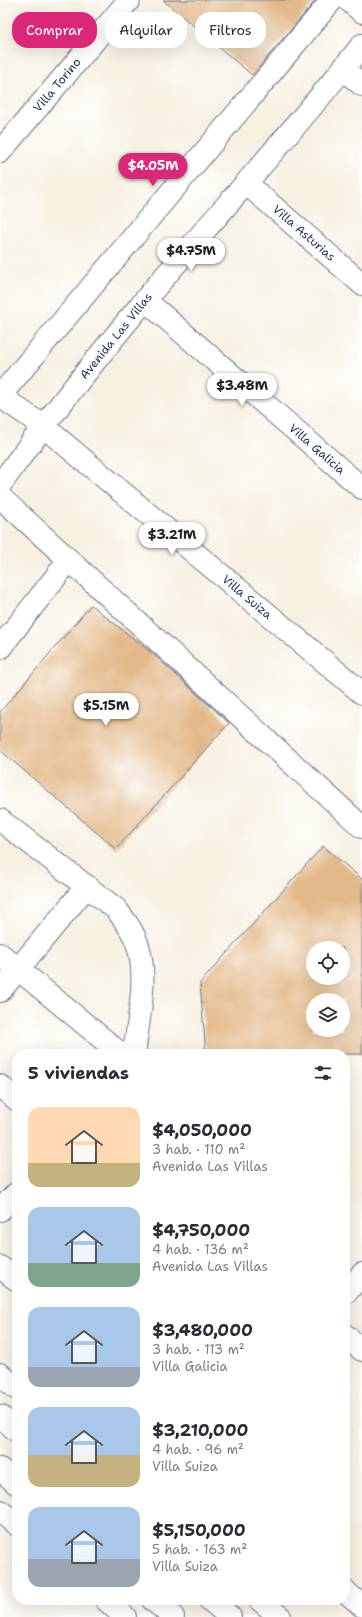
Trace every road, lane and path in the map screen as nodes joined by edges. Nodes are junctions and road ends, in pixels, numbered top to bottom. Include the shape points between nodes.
1 (129, 0) edge
2 (332, 0) edge
3 (348, 0) edge
4 (362, 12) edge
5 (362, 45) edge
6 (343, 69) junction
7 (362, 85) edge
8 (0, 152) edge
9 (246, 183) junction
10 (362, 284) edge
11 (145, 300) junction
12 (0, 396) edge
13 (43, 426) junction
14 (0, 485) edge
15 (362, 488) edge
16 (0, 497) edge
17 (69, 560) junction
18 (0, 648) edge
19 (362, 693) edge
20 (0, 820) edge
21 (362, 827) edge
22 (87, 886) junction
23 (0, 954) edge
24 (19, 970) junction
25 (0, 991) edge
26 (115, 1049) edge
27 (135, 1049) edge
28 (0, 1086) edge
29 (12, 1096) edge
30 (12, 1198) edge
31 (0, 1210) edge
32 (0, 1267) edge
33 (362, 1274) edge
34 (12, 1276) edge
35 (350, 1288) edge
36 (350, 1339) edge
37 (362, 1350) edge
38 (0, 1374) edge
39 (12, 1385) edge
40 (0, 1416) edge
41 (12, 1427) edge
42 (0, 1469) edge
43 (12, 1480) edge
44 (0, 1510) edge
45 (12, 1521) edge
46 (350, 1595) edge
47 (112, 1605) edge
48 (159, 1605) edge
49 (216, 1605) edge
50 (266, 1605) edge
51 (362, 1606) edge
52 (125, 1617) edge
53 (173, 1617) edge
54 (230, 1617) edge
55 (280, 1617) edge

1 - 8 street, Villa Torino
2 - 12 street
3 - 4 street
5 - 6 street, Avenida Las Villas
6 - 7 street
6 - 9 street, Avenida Las Villas
9 - 10 street, Villa Asturias
9 - 11 street, Avenida Las Villas
11 - 13 street, Avenida Las Villas
11 - 15 street, Villa Galicia
12 - 13 street, Villa Suiza
13 - 14 street, Avenida Las Villas
13 - 19 street, Villa Suiza
16 - 17 street
17 - 18 street
17 - 21 street
20 - 22 street
22 - 24 street
22 - 27 street via 116,909 127,923 137,943 142,965
23 - 24 street
24 - 25 street
24 - 26 street
28 - 29 street
30 - 31 street
32 - 34 street
33 - 35 street
36 - 37 street
38 - 39 street
40 - 41 street
42 - 43 street
44 - 45 street
46 - 51 street
47 - 52 street
48 - 53 street
49 - 54 street
50 - 55 street

